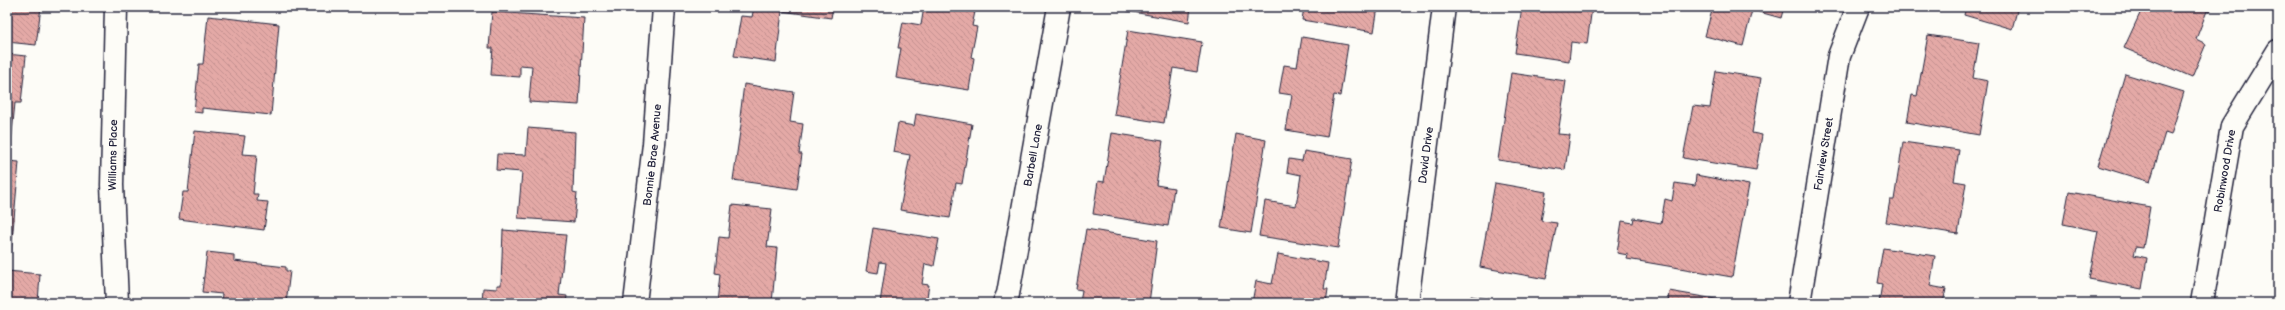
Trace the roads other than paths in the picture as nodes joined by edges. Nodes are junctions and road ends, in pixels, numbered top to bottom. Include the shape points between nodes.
1 (116, 7) edge
2 (664, 7) edge
3 (1059, 7) edge
4 (1444, 7) edge
5 (1858, 7) edge
6 (2278, 51) edge
7 (117, 303) edge
8 (635, 303) edge
9 (1004, 303) edge
10 (1406, 303) edge
11 (1799, 303) edge
12 (2202, 303) edge

1 - 7 street, Williams Place via 112,185
2 - 8 street, Bonnie Brae Avenue via 654,144
3 - 9 street, Barbell Lane via 1008,294
4 - 10 street, David Drive
5 - 11 street, Fairview Street via 1839,56
6 - 12 street, Robinwood Drive via 2232,126

